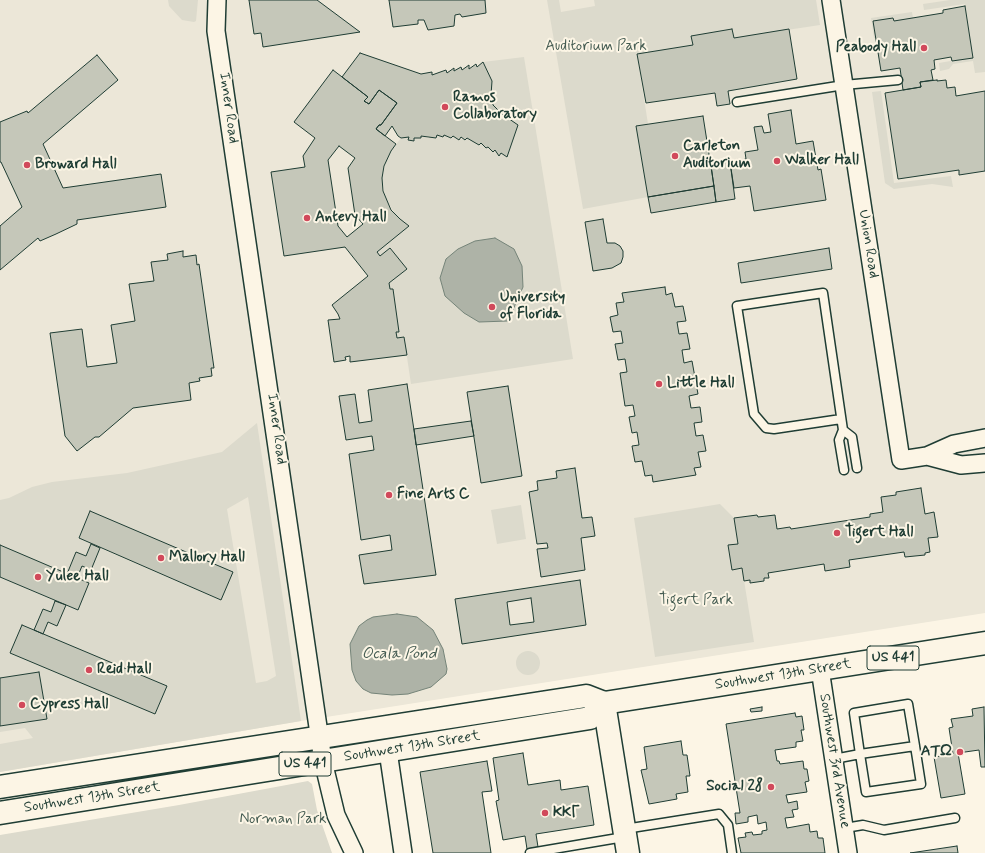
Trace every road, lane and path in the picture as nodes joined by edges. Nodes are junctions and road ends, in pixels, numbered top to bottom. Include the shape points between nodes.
1 (217, 0) edge
2 (831, 0) edge
3 (898, 80) dead end
4 (844, 84) junction
5 (737, 102) dead end
6 (841, 419) junction
7 (843, 430) junction
8 (985, 438) edge
9 (927, 456) junction
10 (985, 463) edge
11 (857, 468) dead end
12 (844, 470) dead end
13 (985, 643) edge
14 (820, 669) junction
15 (604, 703) junction
16 (319, 738) junction
17 (914, 746) junction
18 (388, 751) junction
19 (860, 754) junction
20 (834, 759) junction
21 (323, 761) junction
22 (0, 787) edge
23 (0, 813) edge
24 (955, 818) dead end
25 (845, 828) junction
26 (626, 840) edge
27 (354, 853) edge
28 (403, 853) edge
29 (530, 853) edge
30 (732, 853) edge
31 (848, 853) edge

1 - 16 street, Inner Road via 216,31
2 - 4 street, Union Road
3 - 4 lane
4 - 5 lane
4 - 9 street, Union Road via 901,460
6 - 6 lane via 766,428 754,414 737,306 823,292
6 - 7 lane
7 - 11 lane via 852,438
7 - 12 lane via 839,440
8 - 9 street, Union Road via 954,444
9 - 10 street, Union Road via 961,465
13 - 14 main road, Southwest 13th Street / US 441
14 - 15 main road, Southwest 13th Street / US 441
14 - 20 street, Southwest 3rd Avenue
15 - 16 main road, Southwest 13th Street / US 441 via 586,696
15 - 18 main road, Southwest 13th Street / US 441 via 590,718
15 - 26 main road
16 - 21 street, Inner Road
16 - 22 main road, Southwest 13th Street / US 441
17 - 19 lane
17 - 19 lane via 920,784 866,792
17 - 19 lane via 908,704 854,713
18 - 21 main road, Southwest 13th Street / US 441
18 - 28 street
19 - 20 lane
20 - 25 street, Southwest 3rd Avenue
21 - 23 main road, Southwest 13th Street / US 441
21 - 27 street, Inner Road via 336,815
24 - 25 lane via 884,830 863,825
25 - 31 street, Southwest 3rd Avenue
26 - 29 lane
26 - 30 lane via 719,814 728,825

